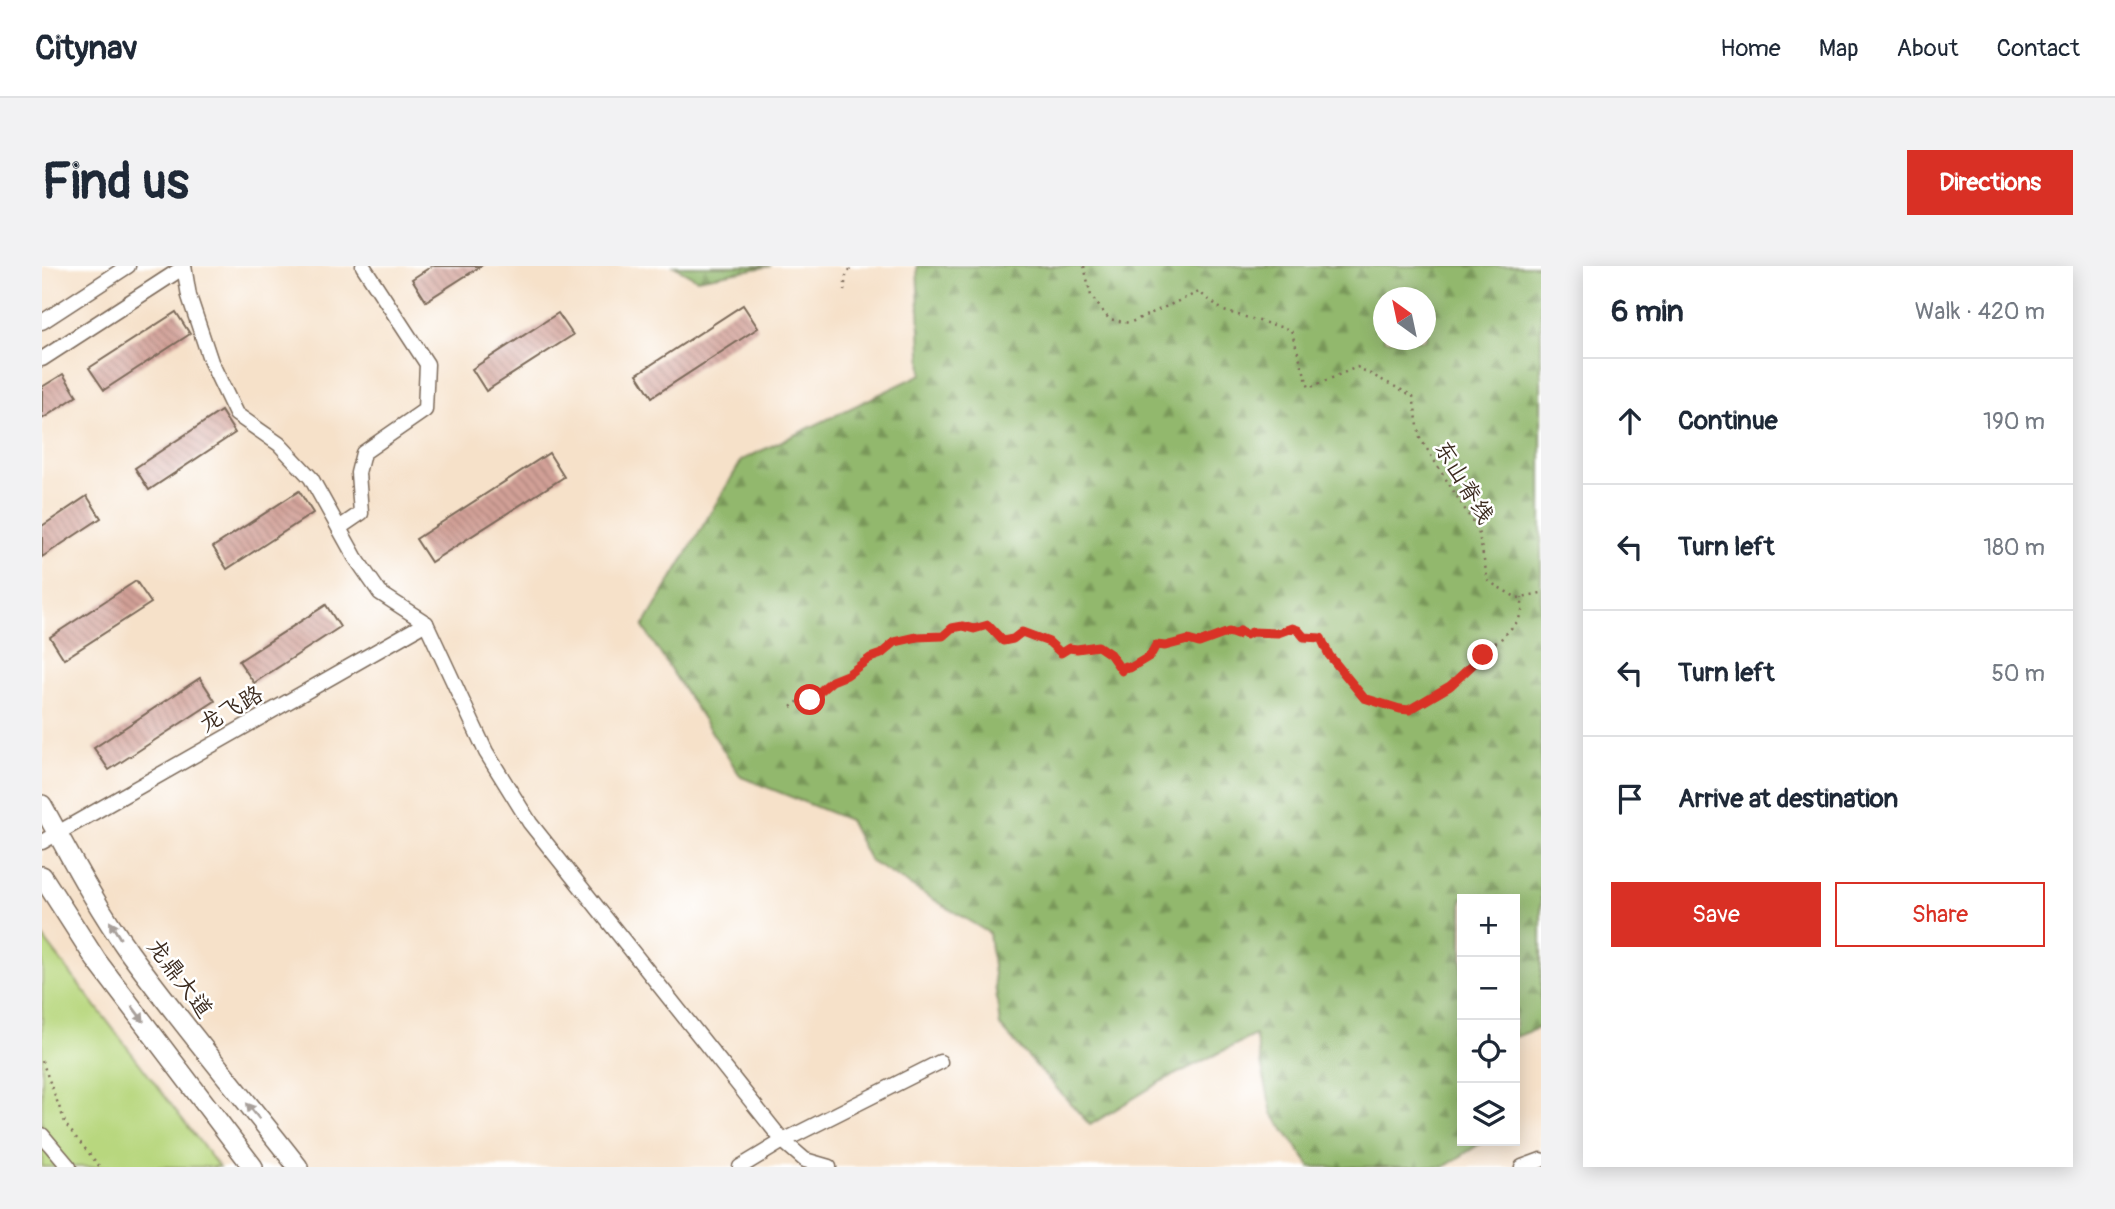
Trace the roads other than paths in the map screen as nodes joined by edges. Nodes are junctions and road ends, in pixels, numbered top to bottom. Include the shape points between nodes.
1 (128, 266) edge
2 (363, 266) edge
3 (184, 267) edge
4 (42, 322) edge
5 (42, 359) edge
6 (339, 528) junction
7 (426, 623) junction
8 (42, 805) edge
9 (50, 839) edge
10 (42, 876) edge
11 (940, 1062) dead end
12 (42, 1135) edge
13 (783, 1141) junction
14 (1541, 1160) edge
15 (69, 1167) edge
16 (253, 1167) edge
17 (298, 1167) edge
18 (740, 1167) edge
19 (829, 1167) edge
20 (1522, 1167) edge

1 - 4 street
2 - 6 street via 427,364 425,410 363,453 358,473 361,513
3 - 5 street
3 - 6 street via 211,362 236,414 279,444 311,478
6 - 7 street via 380,593
7 - 9 street, 龙飞路
7 - 13 street via 486,752 530,823
8 - 9 main road, 龙鼎大道
17 -> 9 main road, 龙鼎大道 via 127,950
10 -> 16 main road via 96,960
11 - 13 street
12 - 15 street
13 - 18 street
13 - 19 street via 805,1160
14 - 20 street

